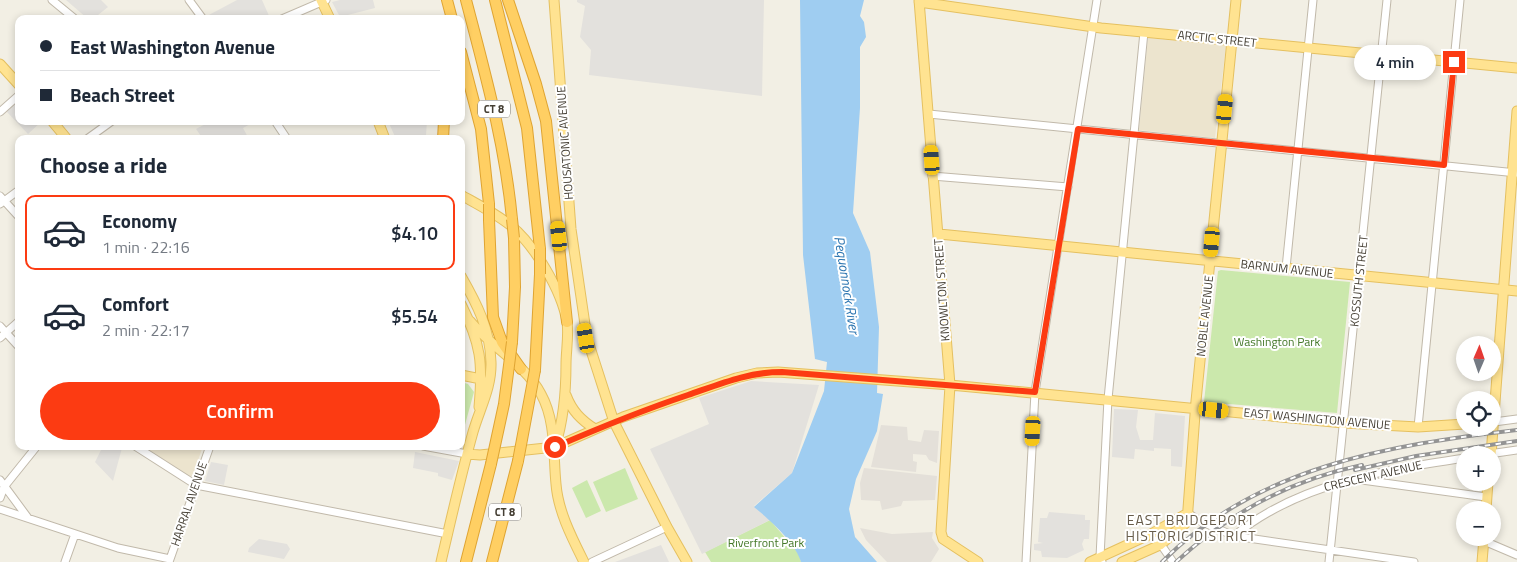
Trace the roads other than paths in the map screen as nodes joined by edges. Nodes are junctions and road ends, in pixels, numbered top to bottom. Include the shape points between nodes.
1 (52, 0) edge
2 (189, 0) edge
3 (443, 0) edge
4 (447, 0) edge
5 (466, 0) edge
6 (495, 0) edge
7 (508, 0) edge
8 (554, 0) edge
9 (1098, 0) edge
10 (1236, 0) edge
11 (1312, 0) edge
12 (1387, 0) edge
13 (1460, 0) edge
14 (323, 1) edge
15 (919, 1) edge
16 (71, 15) edge
17 (200, 15) edge
18 (291, 15) edge
19 (328, 15) edge
20 (445, 15) edge
21 (451, 15) edge
22 (1093, 27) junction
23 (1144, 32) junction
24 (1232, 40) junction
25 (1308, 48) junction
26 (1381, 55) junction
27 (1454, 62) junction
28 (0, 64) edge
29 (465, 68) edge
30 (1517, 68) edge
31 (15, 81) edge
32 (15, 99) edge
33 (1517, 111) edge
34 (0, 112) edge
35 (929, 114) junction
36 (55, 125) edge
37 (106, 125) edge
38 (1078, 129) junction
39 (1134, 134) junction
40 (64, 135) edge
41 (93, 135) edge
42 (1222, 143) junction
43 (1298, 151) junction
44 (1371, 158) junction
45 (1444, 165) junction
46 (1515, 173) edge
47 (932, 176) junction
48 (1068, 187) junction
49 (15, 192) edge
50 (465, 197) edge
51 (1, 200) edge
52 (15, 212) edge
53 (938, 234) junction
54 (1058, 245) junction
55 (1123, 252) junction
56 (1210, 261) junction
57 (1286, 268) junction
58 (1359, 276) junction
59 (465, 283) edge
60 (1432, 283) junction
61 (1504, 289) junction
62 (1517, 291) edge
63 (465, 312) edge
64 (470, 321) junction
65 (567, 322) junction
66 (15, 325) edge
67 (0, 326) edge
68 (6, 333) junction
69 (0, 338) edge
70 (488, 341) junction
71 (15, 343) edge
72 (521, 368) junction
73 (465, 377) edge
74 (486, 380) junction
75 (950, 385) junction
76 (1496, 391) edge
77 (1035, 392) junction
78 (566, 395) junction
79 (1108, 399) junction
80 (1196, 408) junction
81 (1517, 419) edge
82 (1501, 421) edge
83 (614, 422) junction
84 (1344, 423) junction
85 (1456, 425) edge
86 (1418, 427) junction
87 (595, 429) junction
88 (555, 447) junction
89 (33, 450) edge
90 (141, 450) edge
91 (209, 450) edge
92 (446, 450) edge
93 (1517, 450) edge
94 (1501, 453) edge
95 (467, 454) junction
96 (1456, 459) edge
97 (1359, 479) junction
98 (2, 483) edge
99 (1338, 483) junction
100 (196, 485) junction
101 (1487, 491) edge
102 (1486, 497) junction
103 (0, 498) edge
104 (1486, 501) edge
105 (0, 510) edge
106 (1188, 513) junction
107 (28, 518) junction
108 (667, 527) junction
109 (1153, 533) junction
110 (75, 534) junction
111 (448, 534) junction
112 (1234, 536) junction
113 (1160, 545) junction
114 (1483, 546) edge
115 (1498, 546) edge
116 (1330, 550) junction
117 (1517, 555) edge
118 (1101, 559) edge
119 (169, 561) edge
120 (65, 562) edge
121 (441, 562) edge
122 (466, 562) edge
123 (492, 562) edge
124 (584, 562) edge
125 (592, 562) edge
126 (688, 562) edge
127 (978, 562) edge
128 (1026, 562) edge
129 (1090, 562) edge
130 (1122, 562) edge
131 (1173, 562) edge
132 (1329, 562) edge
133 (1414, 562) edge
134 (1482, 562) edge

1 - 16 street
2 - 17 street
3 - 20 highway
4 - 21 highway
5 - 122 highway, CT 8, bridge via 507,169 515,287 504,404
6 - 123 highway, CT 8, bridge via 527,128 540,274 535,370 518,462
7 - 65 highway via 546,121
8 - 83 main road, HOUSATONIC AVENUE via 571,230 579,293 586,338
9 - 22 street
10 - 24 main road, NOBLE AVENUE
11 - 25 street
12 - 26 street, KOSSUTH STREET
13 - 27 street
14 - 18 street
14 - 19 main road
15 - 22 main road, ARCTIC STREET
15 - 35 main road, KNOWLTON STREET
22 - 23 main road, ARCTIC STREET
22 - 38 street
23 - 24 main road, ARCTIC STREET
23 - 39 street
24 - 25 main road, ARCTIC STREET
24 - 42 main road, NOBLE AVENUE
25 - 26 main road, ARCTIC STREET
25 - 43 street
26 - 27 main road, ARCTIC STREET
26 - 44 street, KOSSUTH STREET
27 - 30 main road, ARCTIC STREET
27 - 45 street
28 - 31 main road
29 - 72 highway, bridge via 482,134 489,204 493,317 502,342
32 - 34 street
33 - 46 main road
35 - 38 street
35 - 47 main road, KNOWLTON STREET
36 - 40 main road
37 - 41 street
38 - 39 street
38 - 48 street
39 - 42 street
39 - 55 street
42 - 43 street
42 - 56 main road, NOBLE AVENUE
43 - 44 street
43 - 57 street
44 - 45 street
44 - 58 street, KOSSUTH STREET
45 - 46 street
45 - 60 street
46 - 61 main road
47 - 48 street
47 - 53 main road, KNOWLTON STREET
48 - 54 street
49 - 51 street
50 - 65 main road via 510,225 531,248 550,277
51 - 52 street
53 - 54 main road, BARNUM AVENUE
53 - 75 main road, KNOWLTON STREET
54 - 55 main road, BARNUM AVENUE
54 - 77 street
55 - 56 main road, BARNUM AVENUE
55 - 79 street
56 - 57 main road, BARNUM AVENUE
56 - 80 main road, NOBLE AVENUE
57 - 58 main road, BARNUM AVENUE
58 - 60 main road, BARNUM AVENUE
58 - 84 street, KOSSUTH STREET
59 - 70 main road via 481,311
60 - 61 main road, BARNUM AVENUE
60 - 86 street
61 - 62 main road, BARNUM AVENUE
61 - 76 main road
63 - 64 main road
64 - 70 main road
64 - 74 main road
65 - 78 main road
66 - 68 street
67 - 68 street
68 - 69 street
68 - 71 street
70 - 72 main road
70 - 74 main road via 491,362
72 - 88 main road via 542,396
73 - 74 main road
74 - 95 main road
75 - 77 main road, EAST WASHINGTON AVENUE
75 - 83 main road, EAST WASHINGTON AVENUE via 757,373
75 - 127 main road, KNOWLTON STREET via 941,532 943,539
77 - 79 main road, EAST WASHINGTON AVENUE
77 - 128 street
78 - 87 main road via 581,420
78 - 88 main road
79 - 80 main road, EAST WASHINGTON AVENUE
79 - 118 street
80 - 84 main road, EAST WASHINGTON AVENUE
80 - 106 main road, NOBLE AVENUE
81 - 82 street
83 - 87 main road, EAST WASHINGTON AVENUE
83 - 108 main road, HOUSATONIC AVENUE
84 - 86 main road, EAST WASHINGTON AVENUE
84 - 99 street, KOSSUTH STREET
85 - 86 main road, EAST WASHINGTON AVENUE
87 - 88 main road, EAST WASHINGTON AVENUE
88 - 95 main road, EAST WASHINGTON AVENUE
88 - 124 main road via 556,484 562,511
89 - 98 street
90 - 100 street
91 - 100 street, HARRAL AVENUE
92 - 95 street
93 - 94 street
95 - 111 main road
96 - 97 street, CRESCENT AVENUE via 1405,467
97 - 99 street, CRESCENT AVENUE
97 - 102 street
98 - 103 street
98 - 107 street
99 - 112 street, CRESCENT AVENUE via 1292,499 1254,520
99 - 116 street, KOSSUTH STREET
100 - 111 street
100 - 119 street, HARRAL AVENUE
101 - 102 main road
102 - 104 main road
105 - 107 street
106 - 109 main road
106 - 112 street
106 - 113 main road via 1187,522
107 - 110 street
108 - 125 street
108 - 126 main road, HOUSATONIC AVENUE
109 - 113 street
109 - 118 main road
110 - 119 street
110 - 120 street
111 - 121 main road
112 - 116 street
113 - 130 main road
113 - 131 street
114 - 134 main road
115 - 117 street
116 - 132 street, KOSSUTH STREET
116 - 133 street
118 - 129 main road

